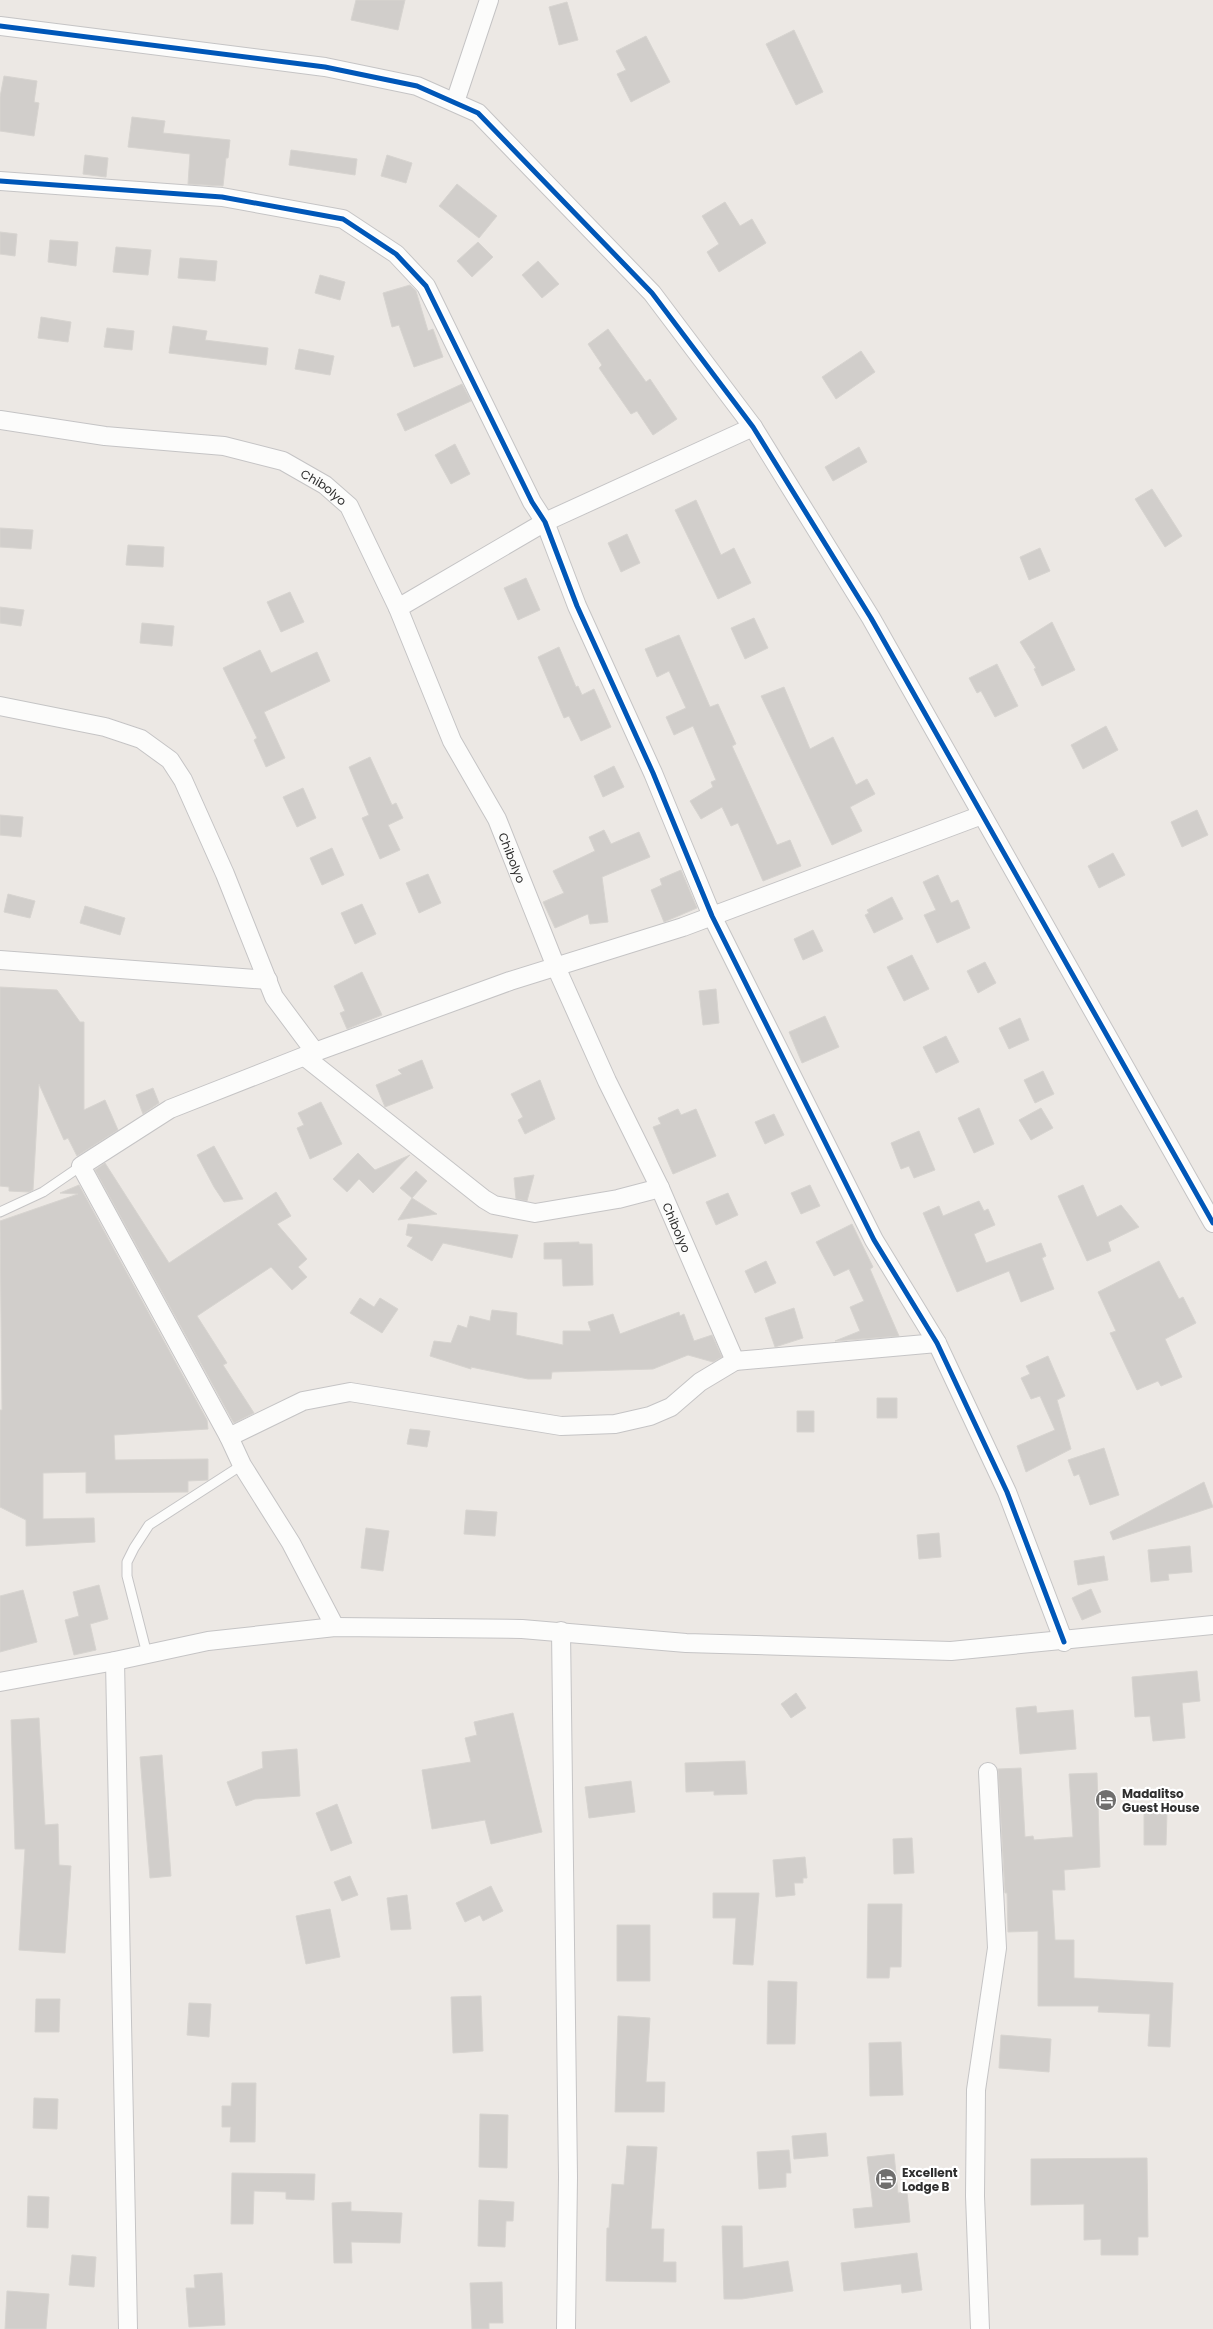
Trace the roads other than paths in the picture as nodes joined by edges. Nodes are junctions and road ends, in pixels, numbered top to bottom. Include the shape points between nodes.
1 (489, 0) edge
2 (0, 26) edge
3 (455, 102) junction
4 (0, 181) edge
5 (0, 420) edge
6 (753, 427) junction
7 (546, 522) junction
8 (398, 608) junction
9 (0, 706) edge
10 (982, 815) junction
11 (712, 916) junction
12 (0, 960) edge
13 (556, 967) junction
14 (268, 980) junction
15 (310, 1054) junction
16 (81, 1166) junction
17 (660, 1188) junction
18 (0, 1212) edge
19 (1213, 1223) edge
20 (937, 1343) junction
21 (735, 1361) junction
22 (229, 1437) junction
23 (242, 1465) junction
24 (1213, 1625) edge
25 (336, 1626) junction
26 (560, 1631) junction
27 (1064, 1642) junction
28 (147, 1654) junction
29 (115, 1661) junction
30 (0, 1682) edge
31 (988, 1772) dead end
32 (128, 2329) edge
33 (566, 2329) edge
34 (980, 2329) edge

1 - 3 street
2 - 3 street via 325,67 417,86
3 - 6 street via 478,114 652,293
4 - 7 street via 222,198 343,219 396,254 426,286 532,502
5 - 8 street, Chibolyo via 105,436 224,446 282,461 325,485 348,506
6 - 7 street
6 - 10 street via 871,618
7 - 8 street
7 - 11 street via 577,606
8 - 13 street, Chibolyo via 452,742 497,819
9 - 14 street via 105,727 141,739 170,760 183,780 225,874
10 - 11 street
10 - 19 street
11 - 13 street
11 - 20 street via 874,1240
12 - 14 street
13 - 15 street
13 - 17 street, Chibolyo
14 - 15 street via 274,997
15 - 16 street via 170,1109
15 - 17 street via 494,1205 535,1213 618,1199
16 - 18 lane via 43,1192
16 - 22 street
17 - 21 street, Chibolyo
20 - 21 street
20 - 27 street via 1007,1492
21 - 22 street via 700,1382 671,1407 650,1416 615,1424 560,1426 350,1392 303,1401
22 - 23 street
23 - 25 street via 291,1543
23 - 28 lane via 148,1525 134,1548 127,1562 127,1576
24 - 27 street
25 - 26 street
25 - 28 street via 208,1641
26 - 27 street via 686,1643 951,1652
26 - 33 street via 568,2178
28 - 29 street
29 - 30 street
29 - 32 street
31 - 34 street via 997,1948 976,2090 975,2196

